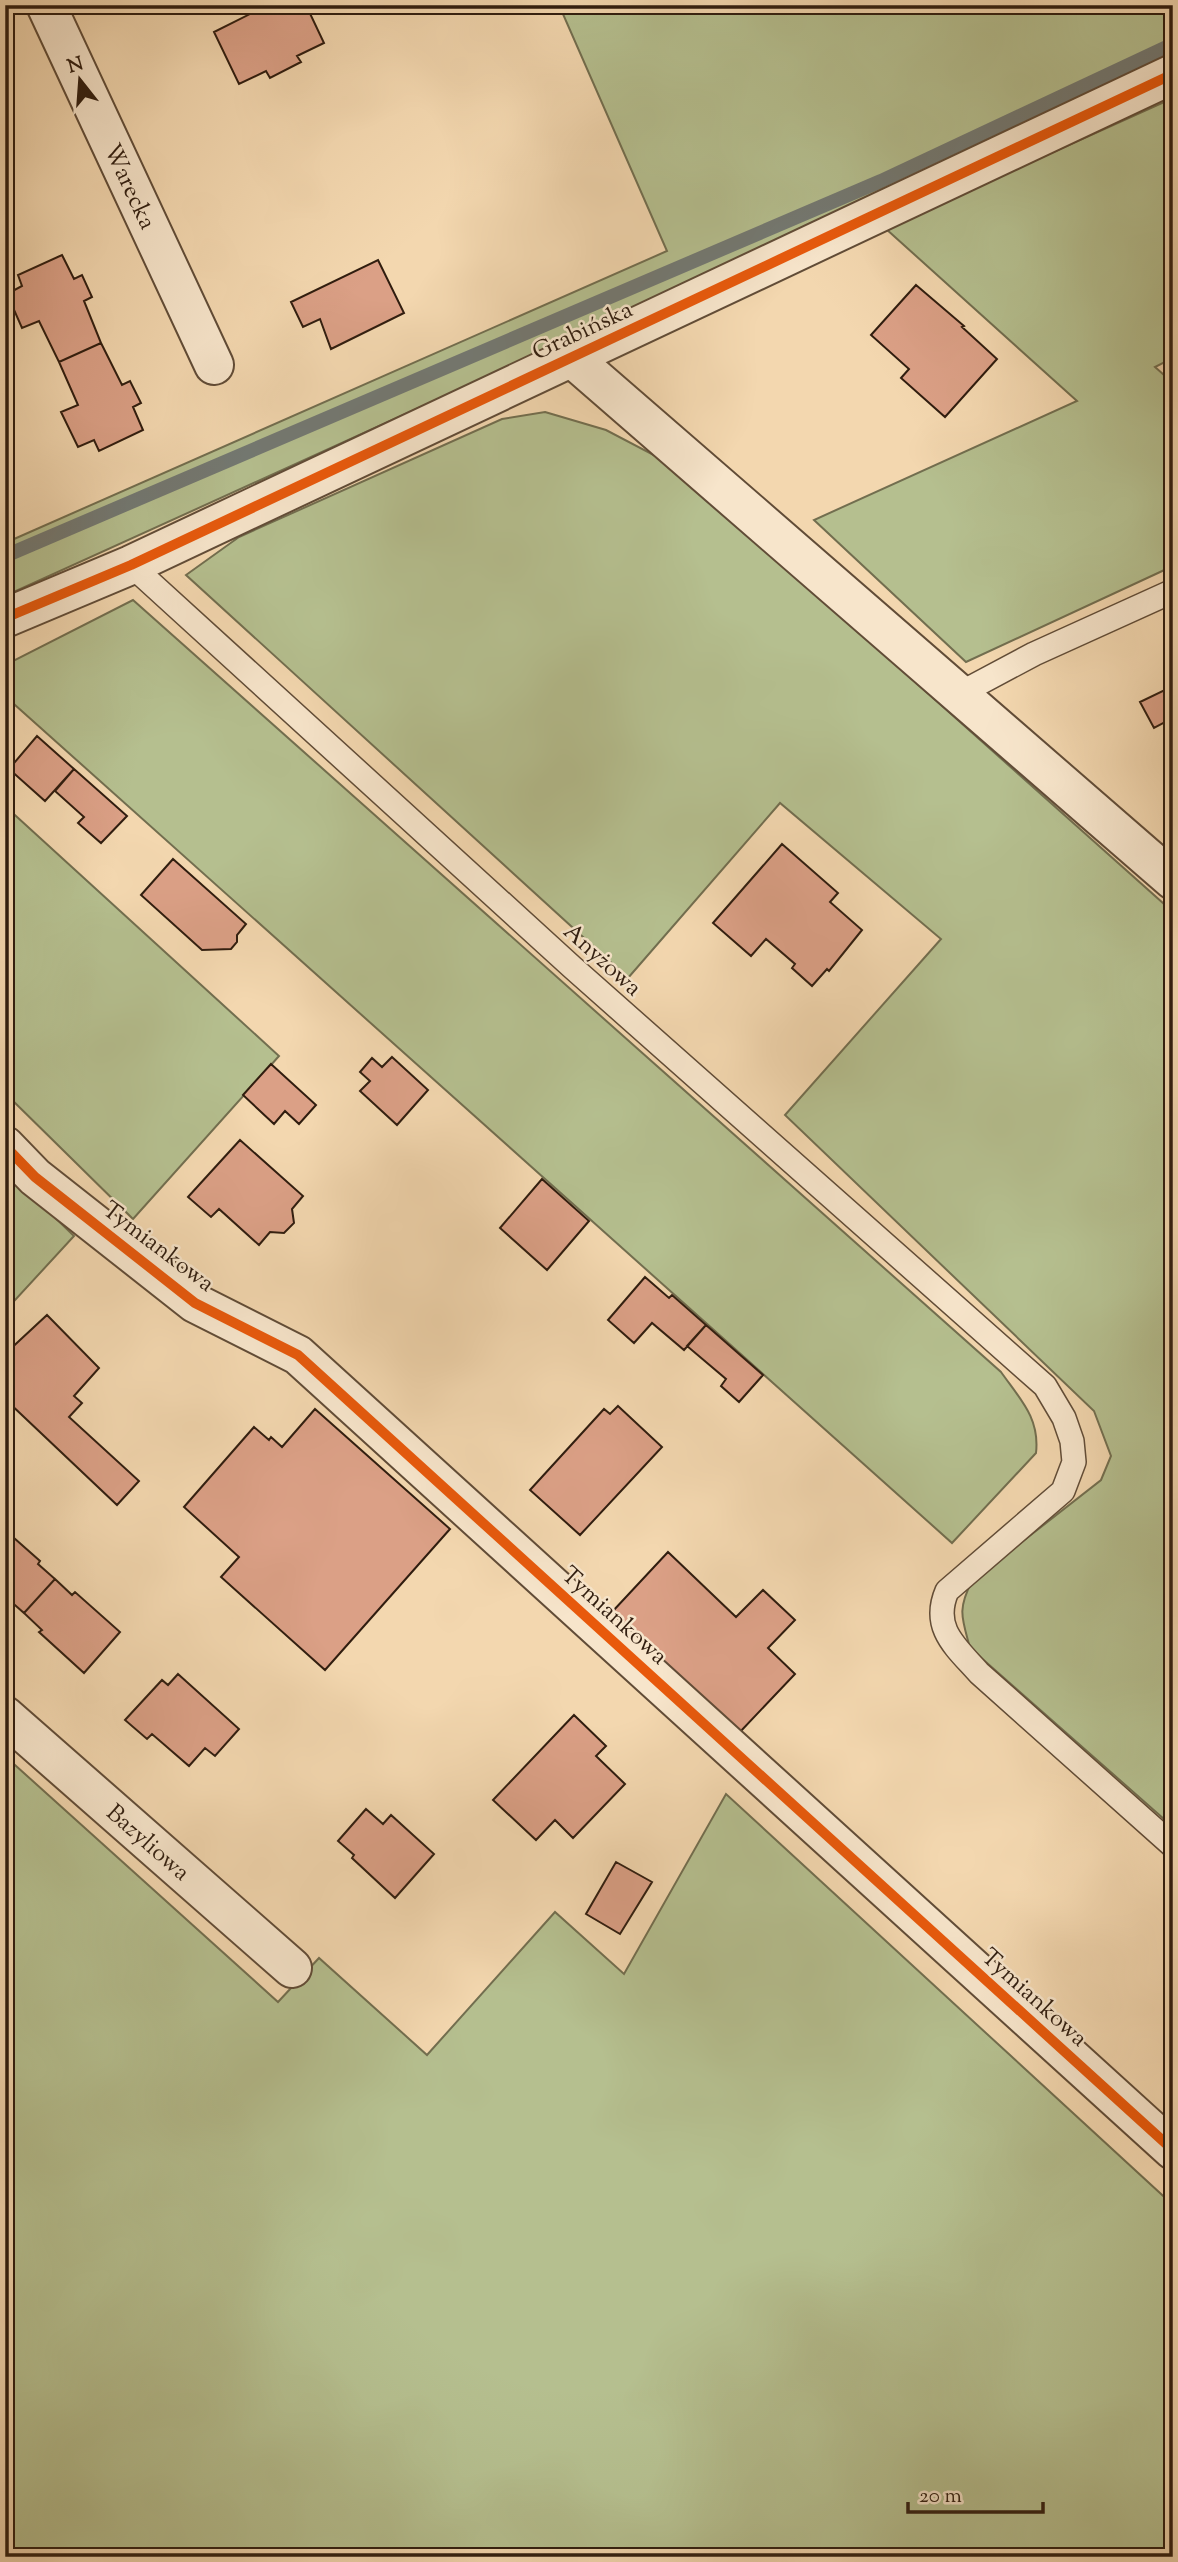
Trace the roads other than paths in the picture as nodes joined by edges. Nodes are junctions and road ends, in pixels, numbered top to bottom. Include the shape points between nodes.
1 (46, 5) edge
2 (1173, 74) edge
3 (572, 358) junction
4 (214, 365) dead end
5 (131, 565) junction
6 (1173, 591) edge
7 (5, 618) edge
8 (959, 694) junction
9 (1173, 880) edge
10 (5, 1146) edge
11 (5, 1716) edge
12 (1173, 1846) edge
13 (292, 1968) dead end
14 (1173, 2150) edge

1 - 4 street, Warecka
2 - 3 street, Grabińska
3 - 5 street, Grabińska
3 - 8 street
5 - 7 street, Grabińska
5 - 12 lane, Anyżowa via 572,967 1045,1386 1072,1441 1074,1462 1063,1491 947,1591 941,1606 942,1623 951,1642 979,1673
6 - 8 lane via 1034,654
8 - 9 street
10 - 14 street, Tymiankowa via 35,1177 195,1303 298,1355
11 - 13 street, Bazyliowa

